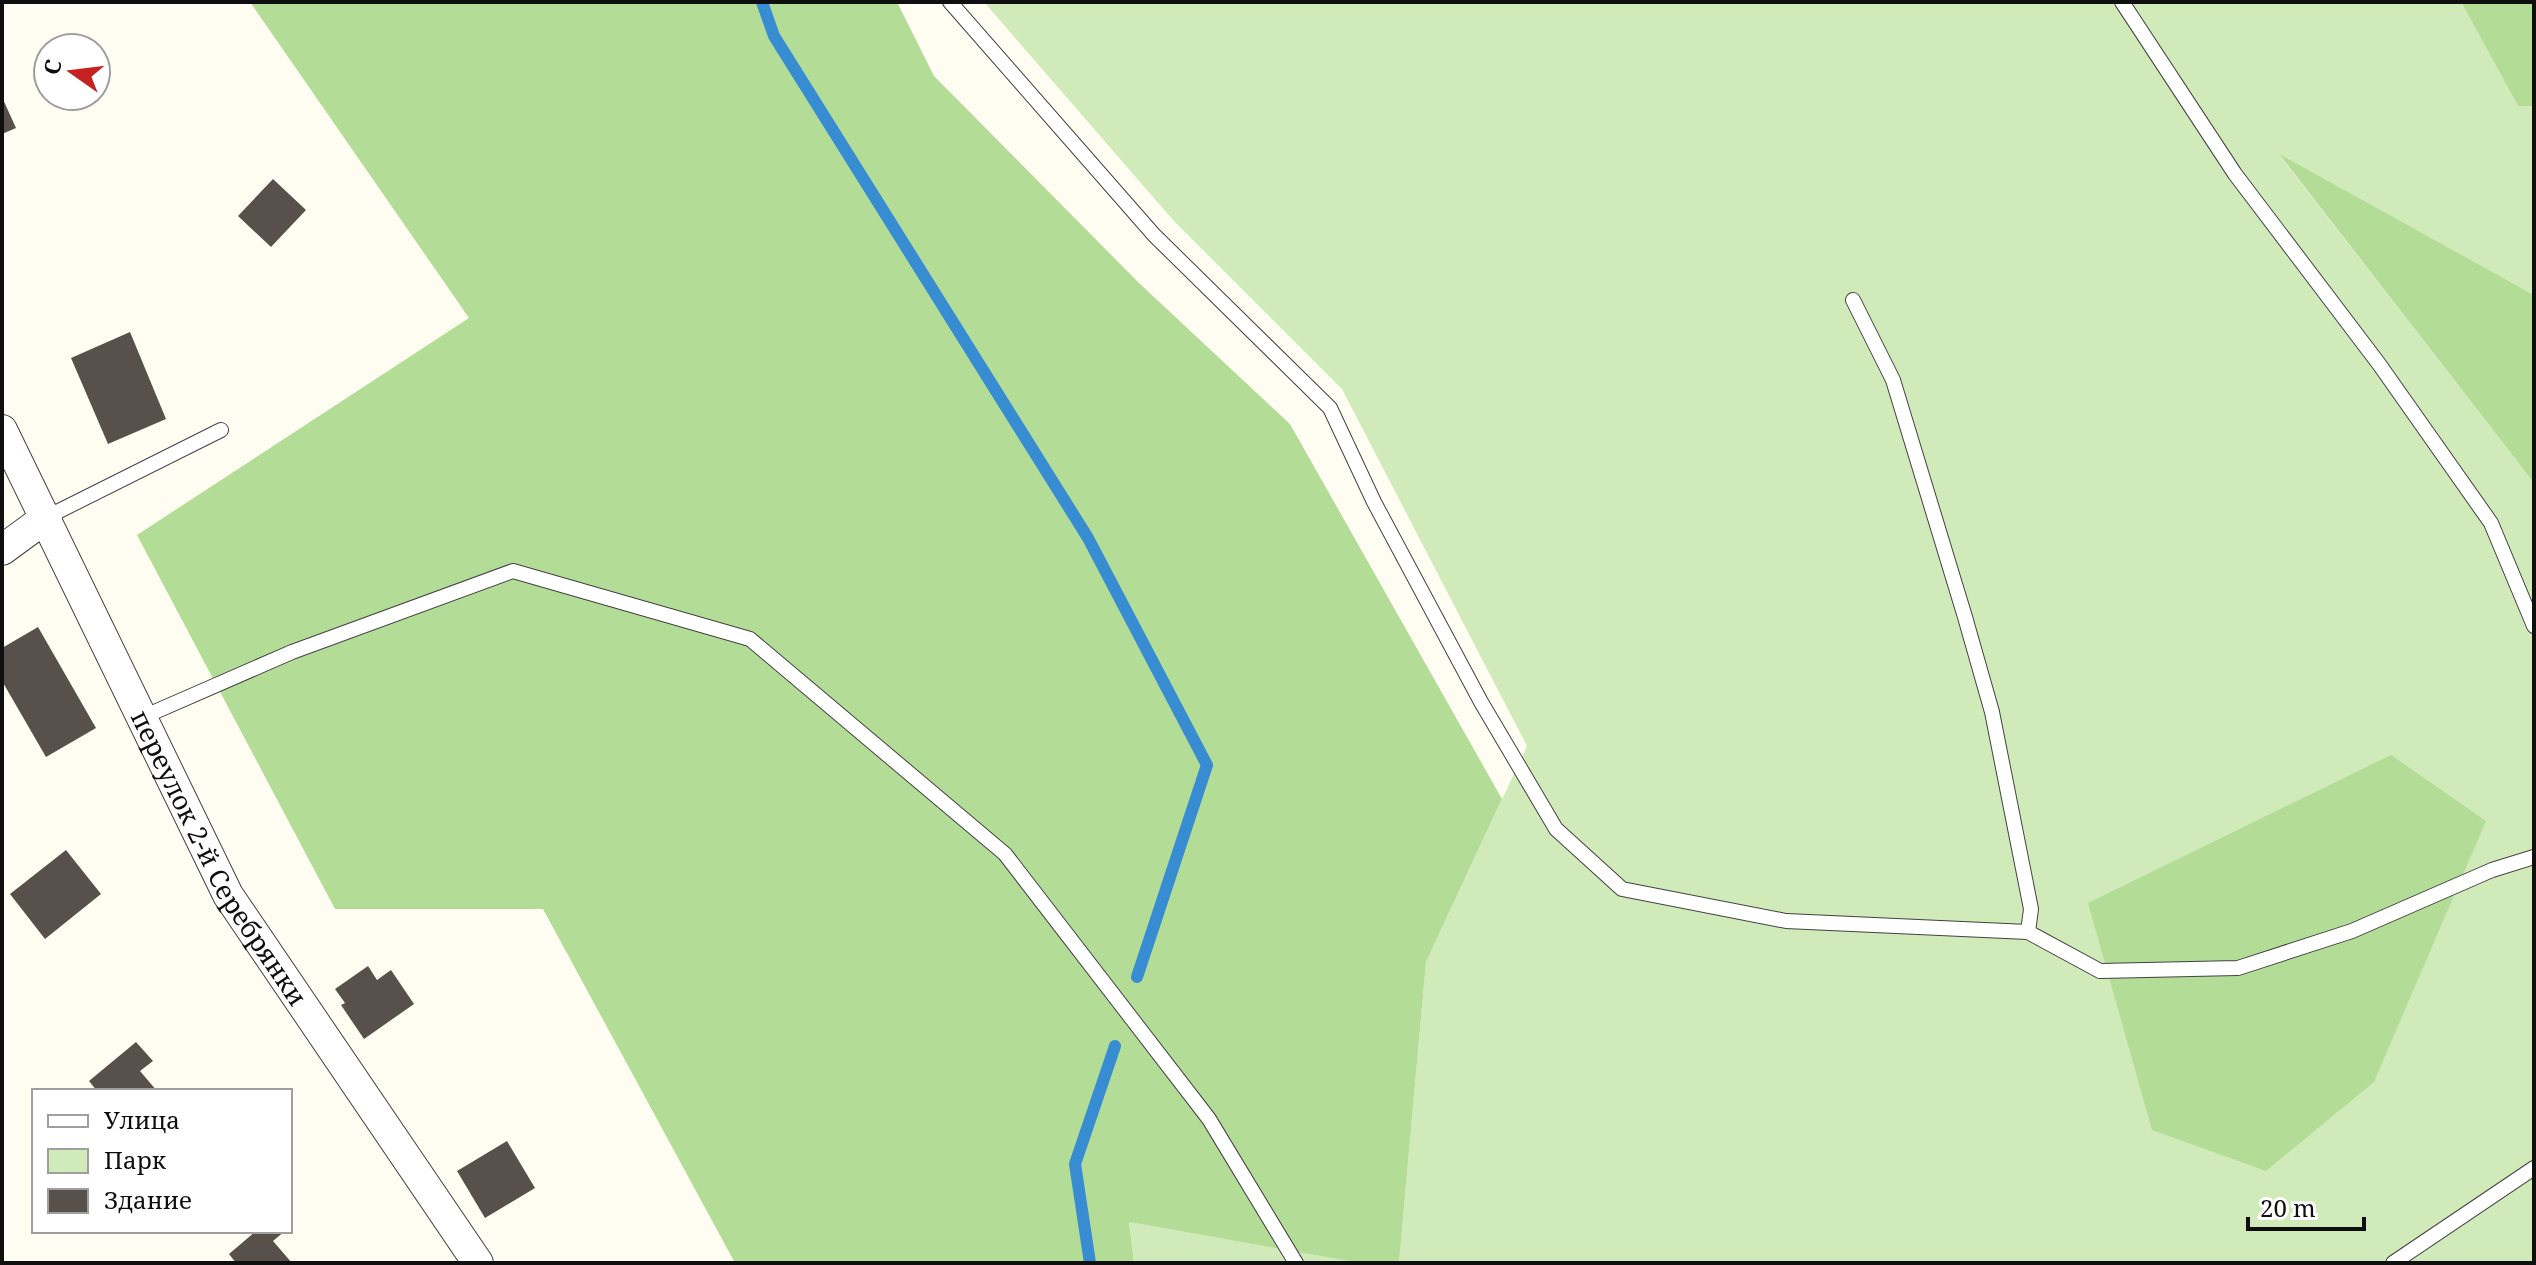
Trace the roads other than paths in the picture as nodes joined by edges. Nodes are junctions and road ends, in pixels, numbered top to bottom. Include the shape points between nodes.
1 (950, 2) edge
2 (2122, 2) edge
3 (1853, 300) dead end
4 (2, 430) edge
5 (221, 430) dead end
6 (47, 517) junction
7 (2, 550) edge
8 (2534, 626) edge
9 (143, 717) junction
10 (2534, 857) edge
11 (2028, 932) junction
12 (2534, 1168) edge
13 (478, 1263) edge
14 (1296, 1263) edge
15 (2393, 1263) edge

1 - 11 lane via 1154,235 1330,408 1403,556 1556,829 1622,889 1786,921
2 - 8 lane via 2235,174 2491,523
3 - 11 lane via 1893,380 1992,712 2031,909
4 - 6 street, переулок 2-й Серебрянки
5 - 6 lane
6 - 7 street
6 - 9 street, переулок 2-й Серебрянки
9 - 13 street, переулок 2-й Серебрянки via 228,895
9 - 14 lane via 292,652 513,571 750,639 1005,854 1209,1119
10 - 11 lane via 2352,931 2238,968 2100,971
12 - 15 lane

